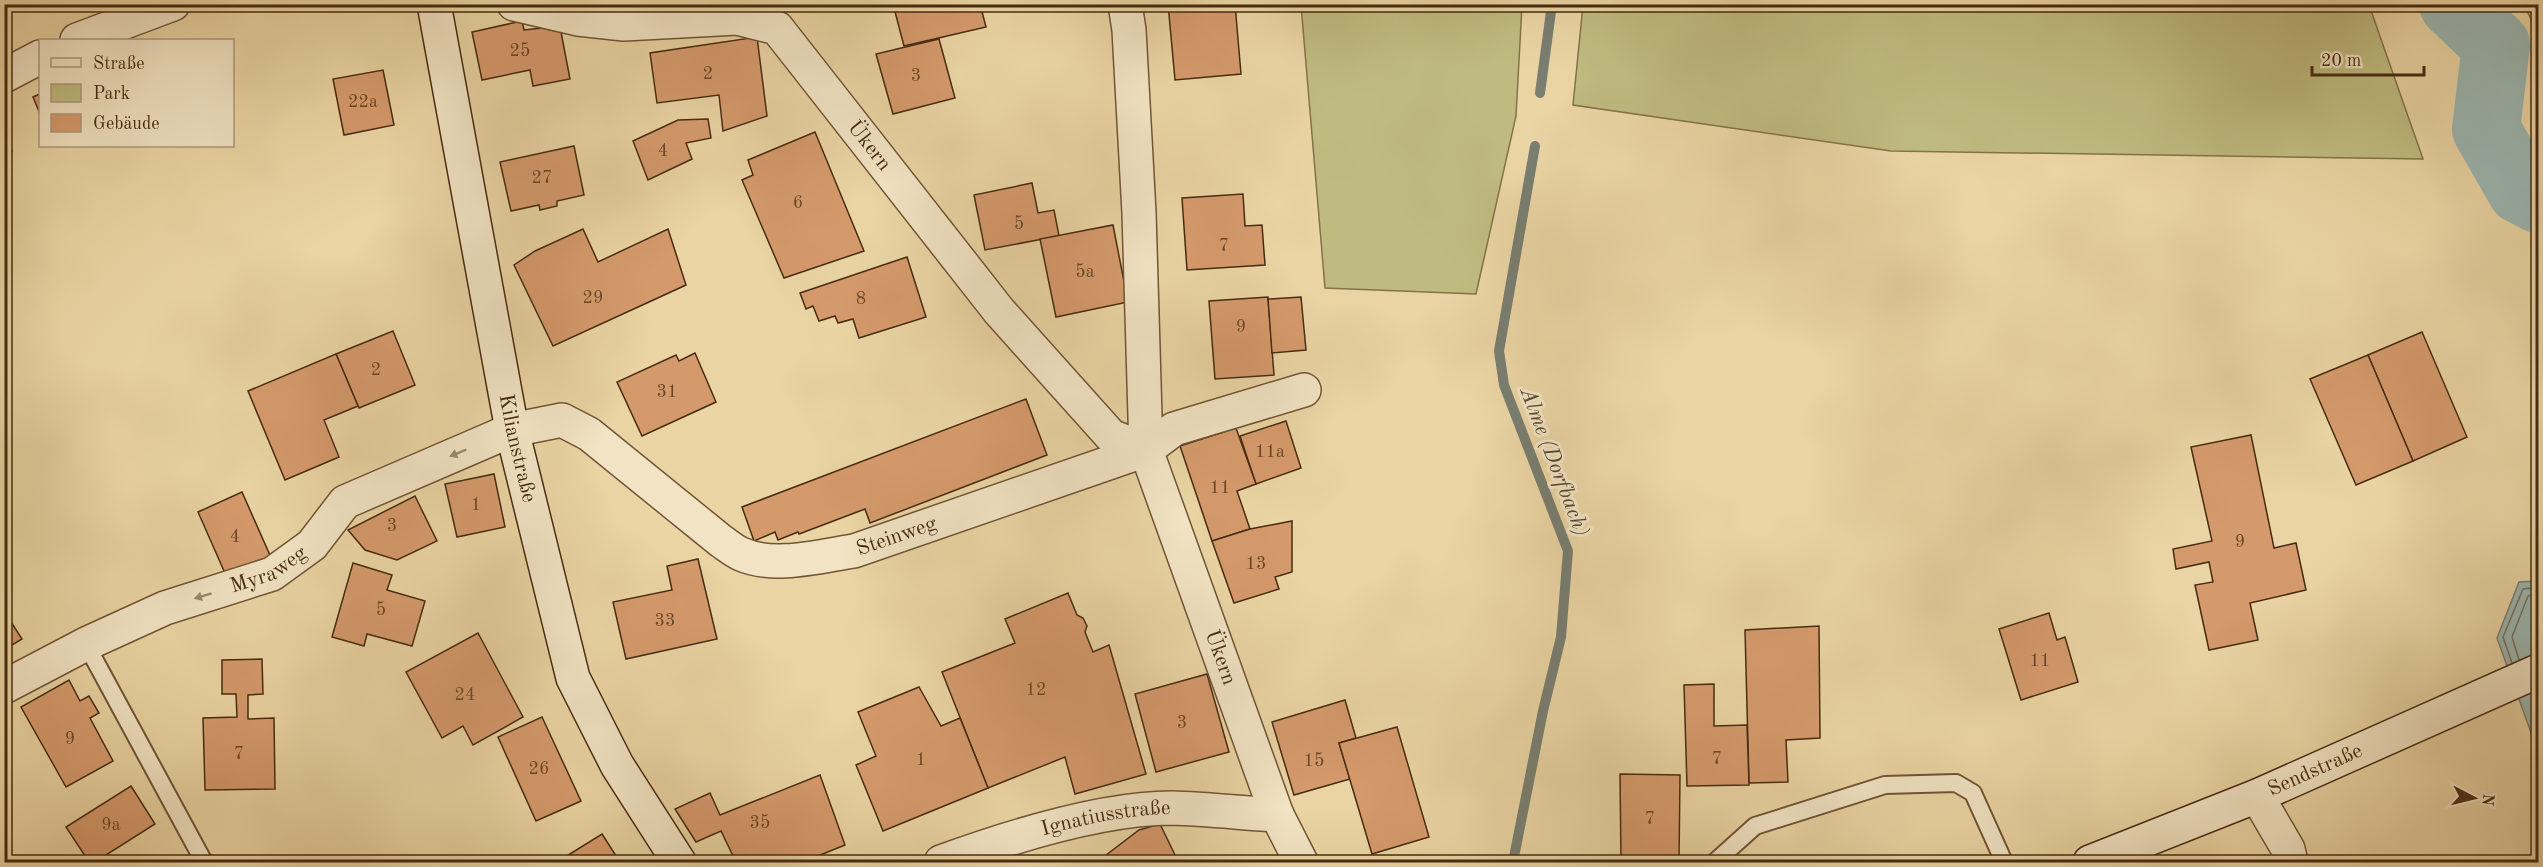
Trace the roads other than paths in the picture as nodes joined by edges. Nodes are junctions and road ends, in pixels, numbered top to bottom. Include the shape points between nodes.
1 (173, 4) edge
2 (434, 4) edge
3 (514, 4) edge
4 (1125, 4) edge
5 (80, 39) edge
6 (39, 58) edge
7 (4, 76) edge
8 (1304, 390) dead end
9 (512, 430) junction
10 (1146, 450) junction
11 (86, 644) junction
12 (2538, 670) edge
13 (4, 687) edge
14 (2257, 796) junction
15 (1277, 815) junction
16 (204, 862) edge
17 (679, 862) edge
18 (941, 862) edge
19 (1301, 862) edge
20 (1715, 862) edge
21 (2004, 862) edge
22 (2090, 862) edge
23 (2291, 862) edge

1 - 5 street
2 - 9 street, Kilianstraße
3 - 10 street, Ükern via 578,20 624,24 737,18 777,28 999,311 1111,436
4 - 10 street, Ükern via 1139,213
6 - 7 street
8 - 10 street, Steinweg via 1173,429
9 - 10 street, Steinweg via 562,420 571,424 589,434 730,548 767,560 854,551
9 -> 11 street, Myraweg via 345,502 312,545 272,574 165,608
9 - 17 street, Kilianstraße via 573,678 617,765
10 - 15 street, Ükern
11 - 13 street, Myraweg
11 - 16 lane
12 - 14 street, Sendstraße
14 - 22 street, Sendstraße
14 - 23 street via 2288,849
15 - 18 street, Ignatiusstraße via 1170,808 1109,815
15 - 19 street, Ükern
20 - 21 lane via 1755,826 1885,785 1956,783 1973,793

